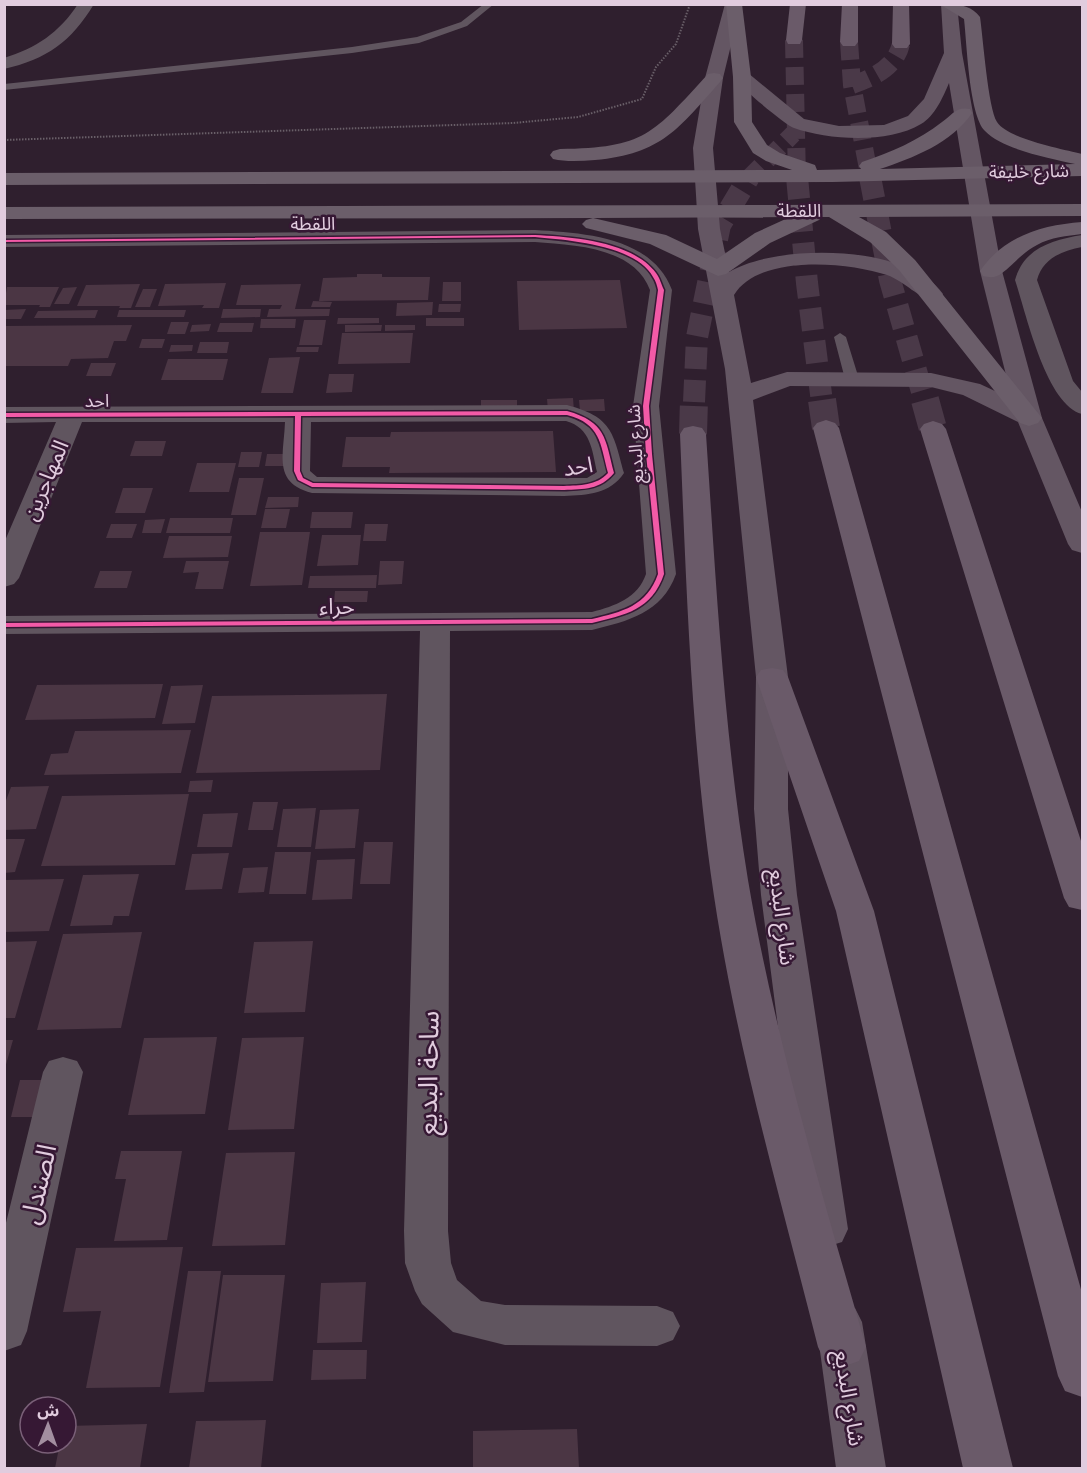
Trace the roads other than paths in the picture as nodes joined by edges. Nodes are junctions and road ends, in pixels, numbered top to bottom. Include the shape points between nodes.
1 (86, 4) edge
2 (490, 4) edge
3 (734, 4) edge
4 (798, 4) edge
5 (850, 4) edge
6 (901, 4) edge
7 (949, 5) edge
8 (794, 40) tunnel mouth
9 (849, 42) tunnel mouth
10 (901, 44) tunnel mouth
11 (953, 53) junction
12 (4, 64) edge
13 (742, 77) junction
14 (714, 78) junction
15 (4, 87) edge
16 (963, 113) junction
17 (541, 155) dead end
18 (109, 159) dead end
19 (1083, 160) edge
20 (4, 170) edge
21 (1083, 170) edge
22 (833, 176) junction
23 (4, 179) edge
24 (775, 190) junction
25 (978, 192) junction
26 (1083, 192) edge
27 (706, 193) junction
28 (908, 196) junction
29 (4, 200) edge
30 (482, 210) junction
31 (831, 210) junction
32 (1083, 210) edge
33 (4, 213) edge
34 (1083, 228) edge
35 (4, 241) edge
36 (1072, 243) edge
37 (619, 251) joint
38 (991, 271) junction
39 (720, 282) junction
40 (932, 294) junction
41 (840, 337) dead end
42 (852, 379) junction
43 (740, 396) junction
44 (1083, 406) edge
45 (298, 414) junction
46 (4, 416) edge
47 (72, 416) junction
48 (1029, 418) junction
49 (826, 428) tunnel mouth
50 (933, 429) tunnel mouth
51 (693, 434) tunnel mouth
52 (1083, 544) edge
53 (4, 578) edge
54 (658, 585) joint
55 (435, 623) junction
56 (4, 626) edge
57 (772, 676) junction
58 (1083, 898) edge
59 (63, 1072) dead end
60 (657, 1326) dead end
61 (4, 1331) edge
62 (842, 1347) junction
63 (1083, 1376) edge
64 (861, 1468) edge
65 (988, 1468) edge

1 - 12 street via 75,25 48,47
2 - 15 lane via 464,24 419,40
3 - 13 main road
3 - 14 main road, شارع البديع
4 - 8 highway
5 - 9 highway
6 - 10 highway
7 - 11 main road
7 - 19 main road via 972,17 983,106 993,128 1040,148
11 - 13 main road via 932,101 915,120 887,131 839,132 798,123
11 - 16 main road
13 - 22 main road via 743,122 760,149 791,164
14 - 17 main road via 659,136 634,147 604,153
14 - 27 main road, شارع البديع via 703,148
16 - 22 main road via 951,126 912,150
16 - 25 main road
18 - 20 main road
21 - 25 main road, شارع خليفة
22 - 24 main road
22 - 25 main road, اللقطة
22 - 27 main road, اللقطة
22 - 28 main road
23 - 27 main road, اللقطة
24 - 27 main road
24 - 31 main road
25 - 26 main road
25 - 28 main road
25 - 31 main road, اللقطة
25 - 32 main road, شارع خليفة
25 - 38 main road
27 - 29 main road
27 - 30 main road, اللقطة
27 - 31 main road, اللقطة
27 - 39 main road, شارع البديع
28 - 31 main road
30 - 33 main road, اللقطة
30 - 39 main road via 593,224 651,236 685,249
31 - 39 main road via 785,226 736,253
31 - 40 main road via 893,249
34 - 38 main road via 1037,235 1014,248
35 - 37 street, اللقطة via 535,236 574,239
36 - 44 street via 1046,253 1030,265 1026,280 1061,381
37 - 54 street, شارع البديع via 648,267 660,282 646,406 661,574
38 - 48 main road
39 - 40 main road via 781,261 816,258 886,268 914,279
39 - 43 main road, شارع البديع
40 - 48 main road
41 - 42 lane
42 - 43 main road via 787,379
42 - 48 main road via 952,383
43 - 57 main road, شارع البديع
45 - 45 street, احد via 567,413 588,420 600,433 611,473 605,482 591,487 312,485 298,477
45 - 47 street, احد
46 - 47 street, احد
47 - 53 street, المهاجرين
48 - 52 main road
49 - 63 highway
50 - 58 highway
51 - 62 highway via 708,695 730,881 765,1062
54 - 55 street, حراء via 635,608 592,621
55 - 56 street, حراء
55 - 60 street, ساحة البديع via 428,1263 438,1291 469,1318 505,1325
57 - 62 main road, شارع البديع via 771,809 779,896
57 - 65 highway via 855,911
59 - 61 street, الصندل
62 - 64 main road, شارع البديع

